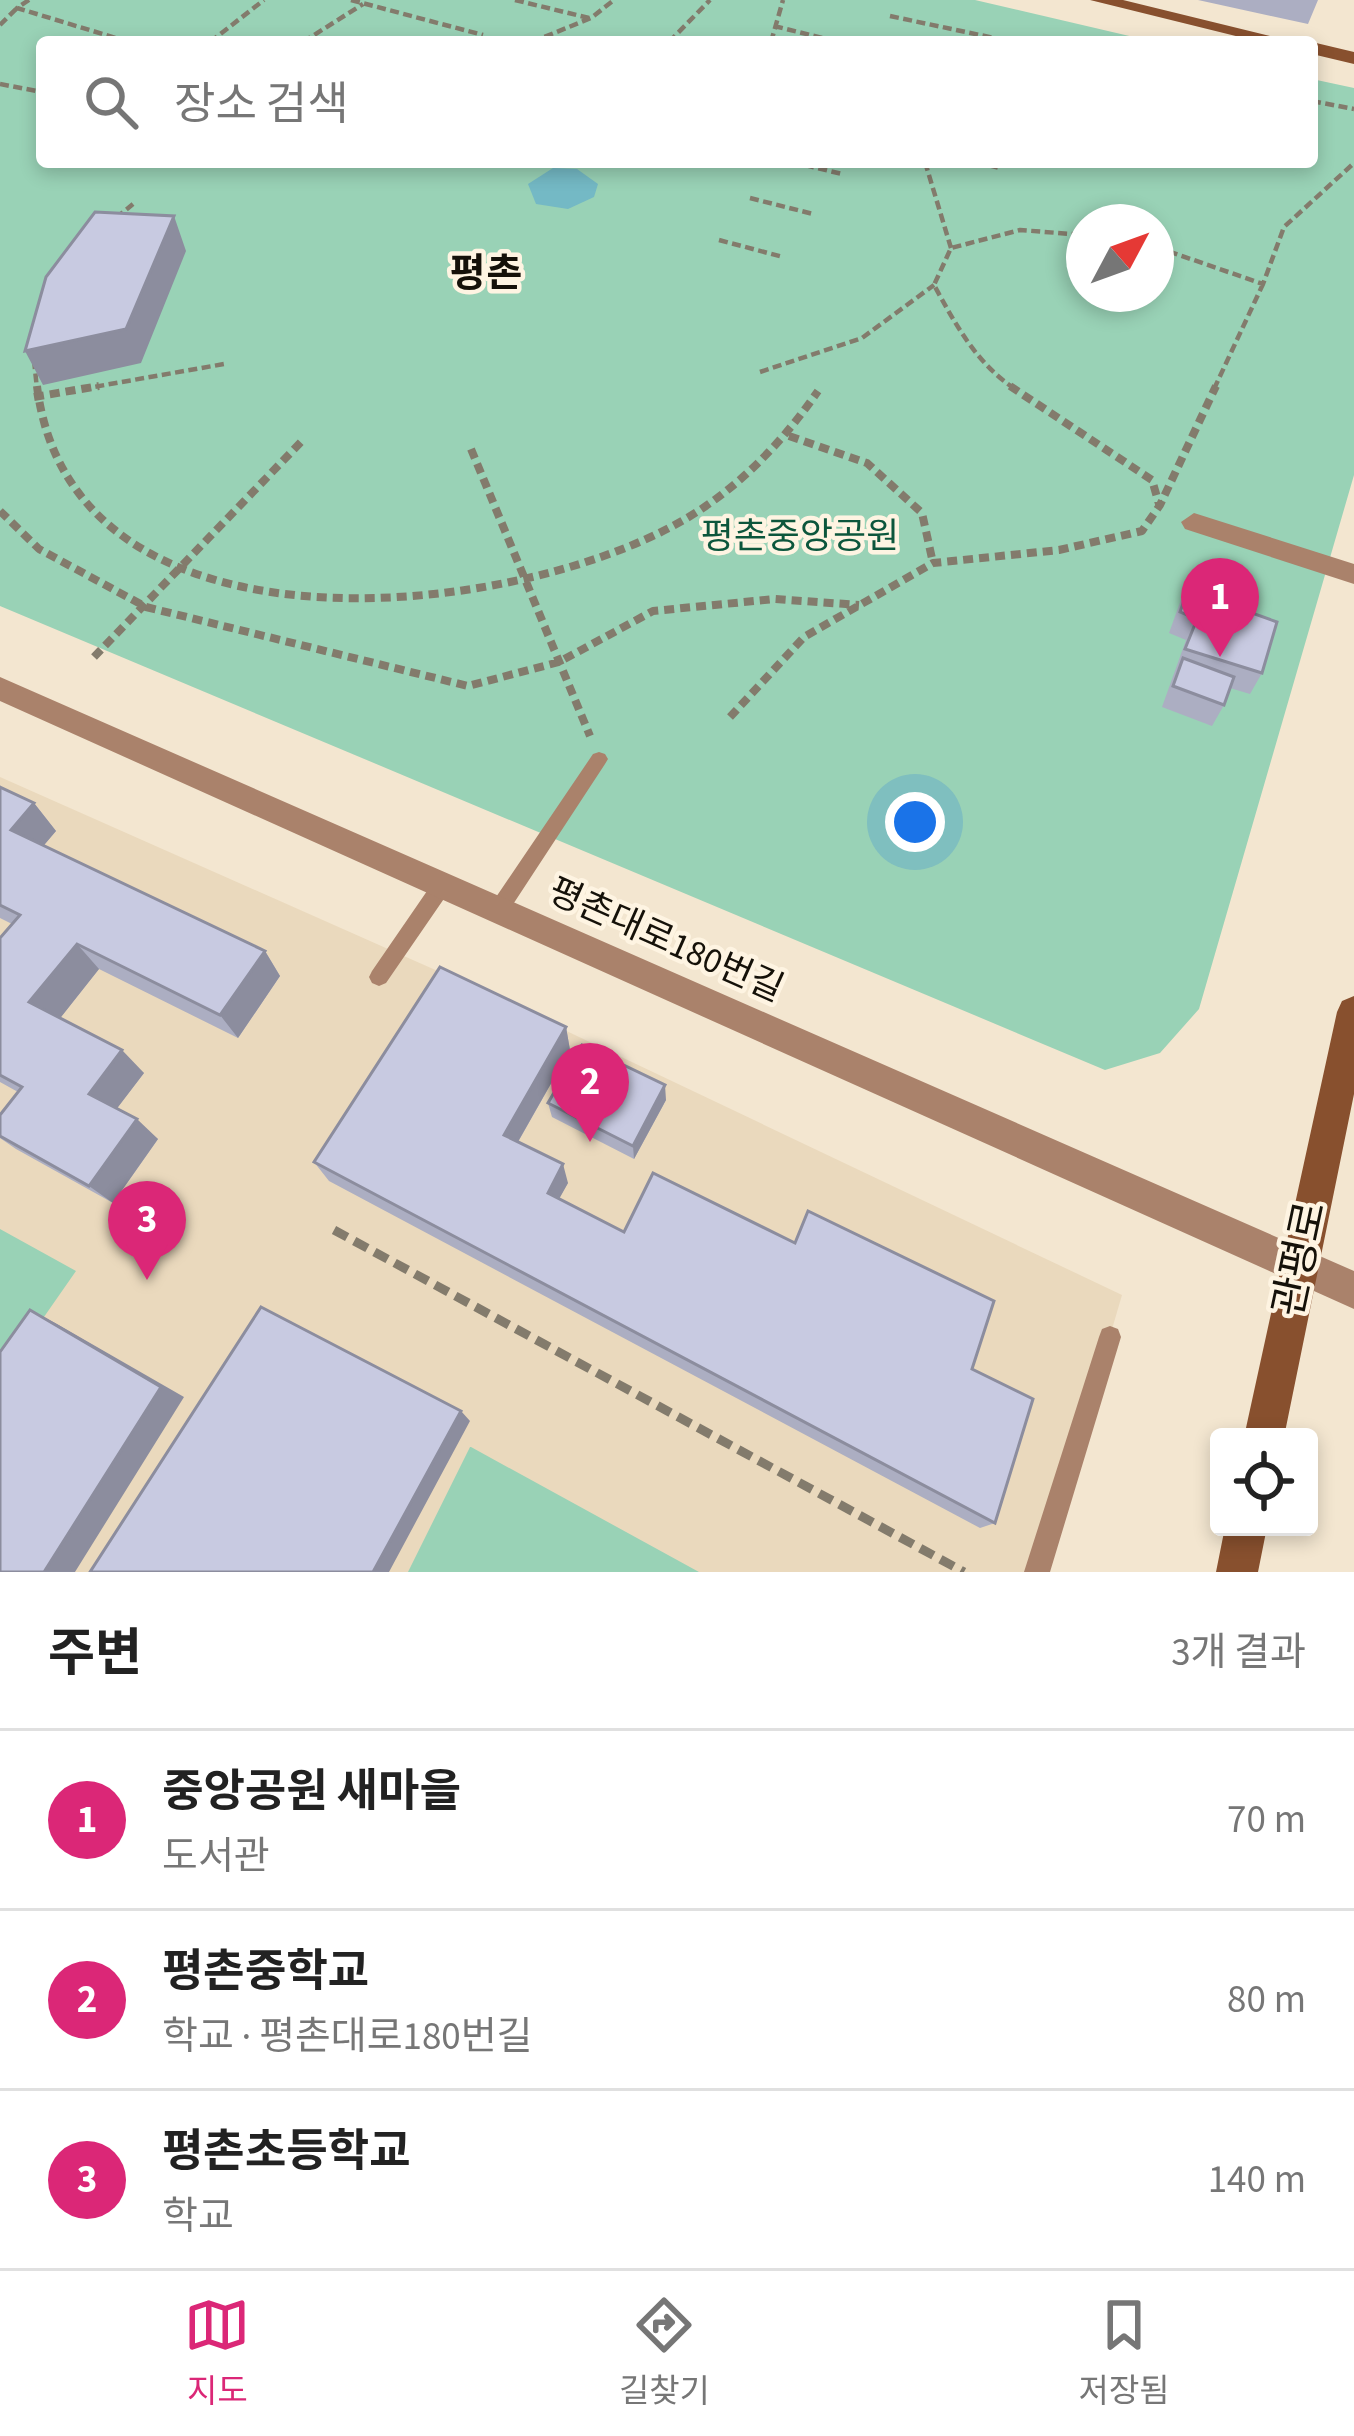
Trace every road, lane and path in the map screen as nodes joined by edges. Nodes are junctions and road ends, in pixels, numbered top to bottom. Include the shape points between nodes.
1 (29, 0) edge
2 (265, 0) edge
3 (351, 0) edge
4 (514, 0) edge
5 (614, 0) edge
6 (710, 0) edge
7 (783, 0) edge
8 (1099, 0) edge
9 (366, 2) edge
10 (17, 8) junction
11 (890, 16) dead end
12 (591, 18) junction
13 (0, 25) edge
14 (774, 26) junction
15 (484, 34) dead end
16 (109, 36) edge
17 (218, 36) edge
18 (312, 36) edge
19 (547, 36) edge
20 (674, 36) edge
21 (772, 36) edge
22 (815, 36) edge
23 (985, 36) edge
24 (1258, 36) edge
25 (1318, 49) edge
26 (1354, 58) edge
27 (0, 84) edge
28 (36, 91) edge
29 (1318, 101) edge
30 (1354, 109) edge
31 (1354, 163) edge
32 (816, 168) edge
33 (928, 168) edge
34 (842, 174) dead end
35 (750, 198) dead end
36 (134, 204) dead end
37 (813, 214) dead end
38 (116, 219) edge
39 (1066, 234) edge
40 (718, 240) dead end
41 (951, 248) junction
42 (1174, 253) edge
43 (783, 256) dead end
44 (1263, 284) junction
45 (934, 285) junction
46 (33, 354) edge
47 (224, 364) dead end
48 (760, 372) dead end
49 (818, 391) dead end
50 (34, 397) junction
51 (789, 436) junction
52 (302, 441) dead end
53 (471, 449) dead end
54 (1160, 505) junction
55 (0, 511) edge
56 (1195, 522) dead end
57 (933, 563) junction
58 (182, 571) junction
59 (1354, 574) edge
60 (526, 582) junction
61 (859, 605) junction
62 (146, 607) junction
63 (94, 657) dead end
64 (559, 662) junction
65 (0, 688) edge
66 (730, 717) dead end
67 (599, 759) joint
68 (443, 884) junction
69 (499, 909) junction
70 (379, 977) dead end
71 (1354, 1012) edge
72 (334, 1230) dead end
73 (1300, 1265) junction
74 (1354, 1290) edge
75 (1111, 1337) dead end
76 (1266, 1428) edge
77 (1244, 1536) edge
78 (964, 1572) edge
79 (1037, 1572) edge
80 (1237, 1572) edge

1 - 10 path
2 - 17 path
3 - 9 path
4 - 12 path
5 - 12 path
6 - 20 path
7 - 14 path
8 - 24 street
9 - 15 path
9 - 18 path
10 - 13 path
10 - 16 path
11 - 23 path
12 - 19 path
14 - 21 path
14 - 22 path
25 - 26 street
27 - 28 path
29 - 30 path
31 - 44 path via 1284,227
32 - 34 path
33 - 41 path
35 - 37 path
36 - 38 path
39 - 41 path via 1020,230
40 - 43 path
41 - 45 path
42 - 44 path
44 - 54 path
45 - 48 path via 862,338
45 - 54 path via 993,374 1152,480
46 - 50 path
47 - 50 path
49 - 51 path
50 - 58 path via 78,488 118,530
51 - 57 path via 868,463 922,513
51 - 60 path via 680,523
52 - 58 path
53 - 60 path
54 - 57 path via 1142,531 1059,550
55 - 62 path via 39,549
56 - 59 street
57 - 61 path
58 - 60 path via 264,591 351,595
58 - 62 path
60 - 64 path
61 - 64 path via 775,599 653,611
61 - 66 path via 804,637
62 - 63 path
62 - 64 path via 468,686
64 - 67 path
65 - 68 street, 평촌대로180번길
67 - 69 lane
68 - 69 street, 평촌대로180번길
68 - 70 lane
69 - 73 street, 평촌대로180번길
71 - 73 street, 관평로
72 - 78 path
73 - 74 street, 평촌대로180번길
73 - 76 street, 관평로
75 - 79 lane
77 - 80 street

